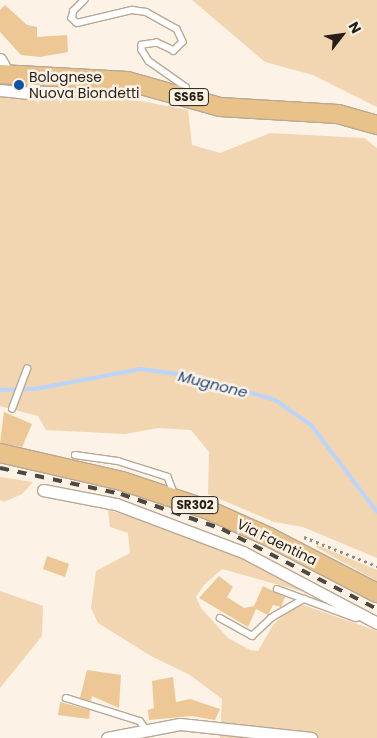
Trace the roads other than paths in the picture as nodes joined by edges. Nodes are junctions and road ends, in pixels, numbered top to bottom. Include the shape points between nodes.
1 (85, 0) edge
2 (0, 59) edge
3 (3, 80) edge
4 (187, 97) junction
5 (377, 125) edge
6 (27, 369) dead end
7 (12, 409) dead end
8 (0, 453) edge
9 (75, 454) dead end
10 (43, 490) dead end
11 (176, 498) junction
12 (277, 589) dead end
13 (377, 594) edge
14 (304, 599) junction
15 (362, 614) junction
16 (220, 618) dead end
17 (377, 623) edge
18 (66, 698) dead end
19 (146, 729) junction
20 (107, 738) edge
21 (311, 738) edge

1 - 4 lane via 74,11 72,18 77,23 132,10 146,12 177,29 183,42 174,51 157,43 142,45 142,50 149,60 186,87
2 - 3 street
3 - 4 main road, SS65 via 38,77 127,82
4 - 5 main road, SS65 via 220,107 338,114
6 - 7 lane
8 - 11 main road, Via Faentina / SR302 via 78,470
9 - 11 lane via 118,461 168,476
10 - 15 street, Via Faentina via 116,504 177,526 252,556
11 - 13 main road, Via Faentina / SR302 via 269,537
12 - 14 lane
14 - 15 lane via 356,618
14 - 16 lane via 271,618 252,636
15 - 17 street, Via Faentina
18 - 19 lane via 140,721
19 - 20 street
19 - 21 street via 180,724

